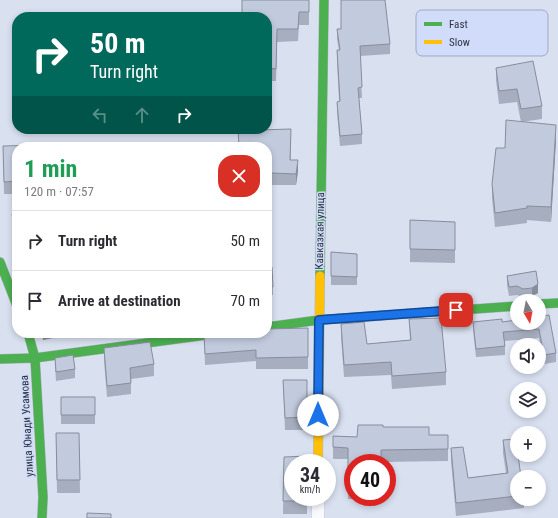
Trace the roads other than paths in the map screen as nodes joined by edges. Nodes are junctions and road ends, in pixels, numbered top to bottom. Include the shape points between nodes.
1 (324, 0) edge
2 (0, 262) edge
3 (12, 294) edge
4 (558, 303) edge
5 (546, 304) edge
6 (510, 306) edge
7 (319, 320) junction
8 (272, 326) edge
9 (29, 338) edge
10 (184, 338) edge
11 (35, 358) junction
12 (4, 359) edge
13 (318, 454) edge
14 (318, 506) edge
15 (42, 518) edge
16 (318, 518) edge

1 - 7 street, Кавказкая улица
2 - 3 street
4 - 5 street
6 - 7 street
7 - 8 street
7 - 13 street, Кавказкая улица
9 - 11 street, улица Юнади Усамова
10 - 11 street
11 - 12 street
11 - 15 street, улица Юнади Усамова
14 - 16 street

